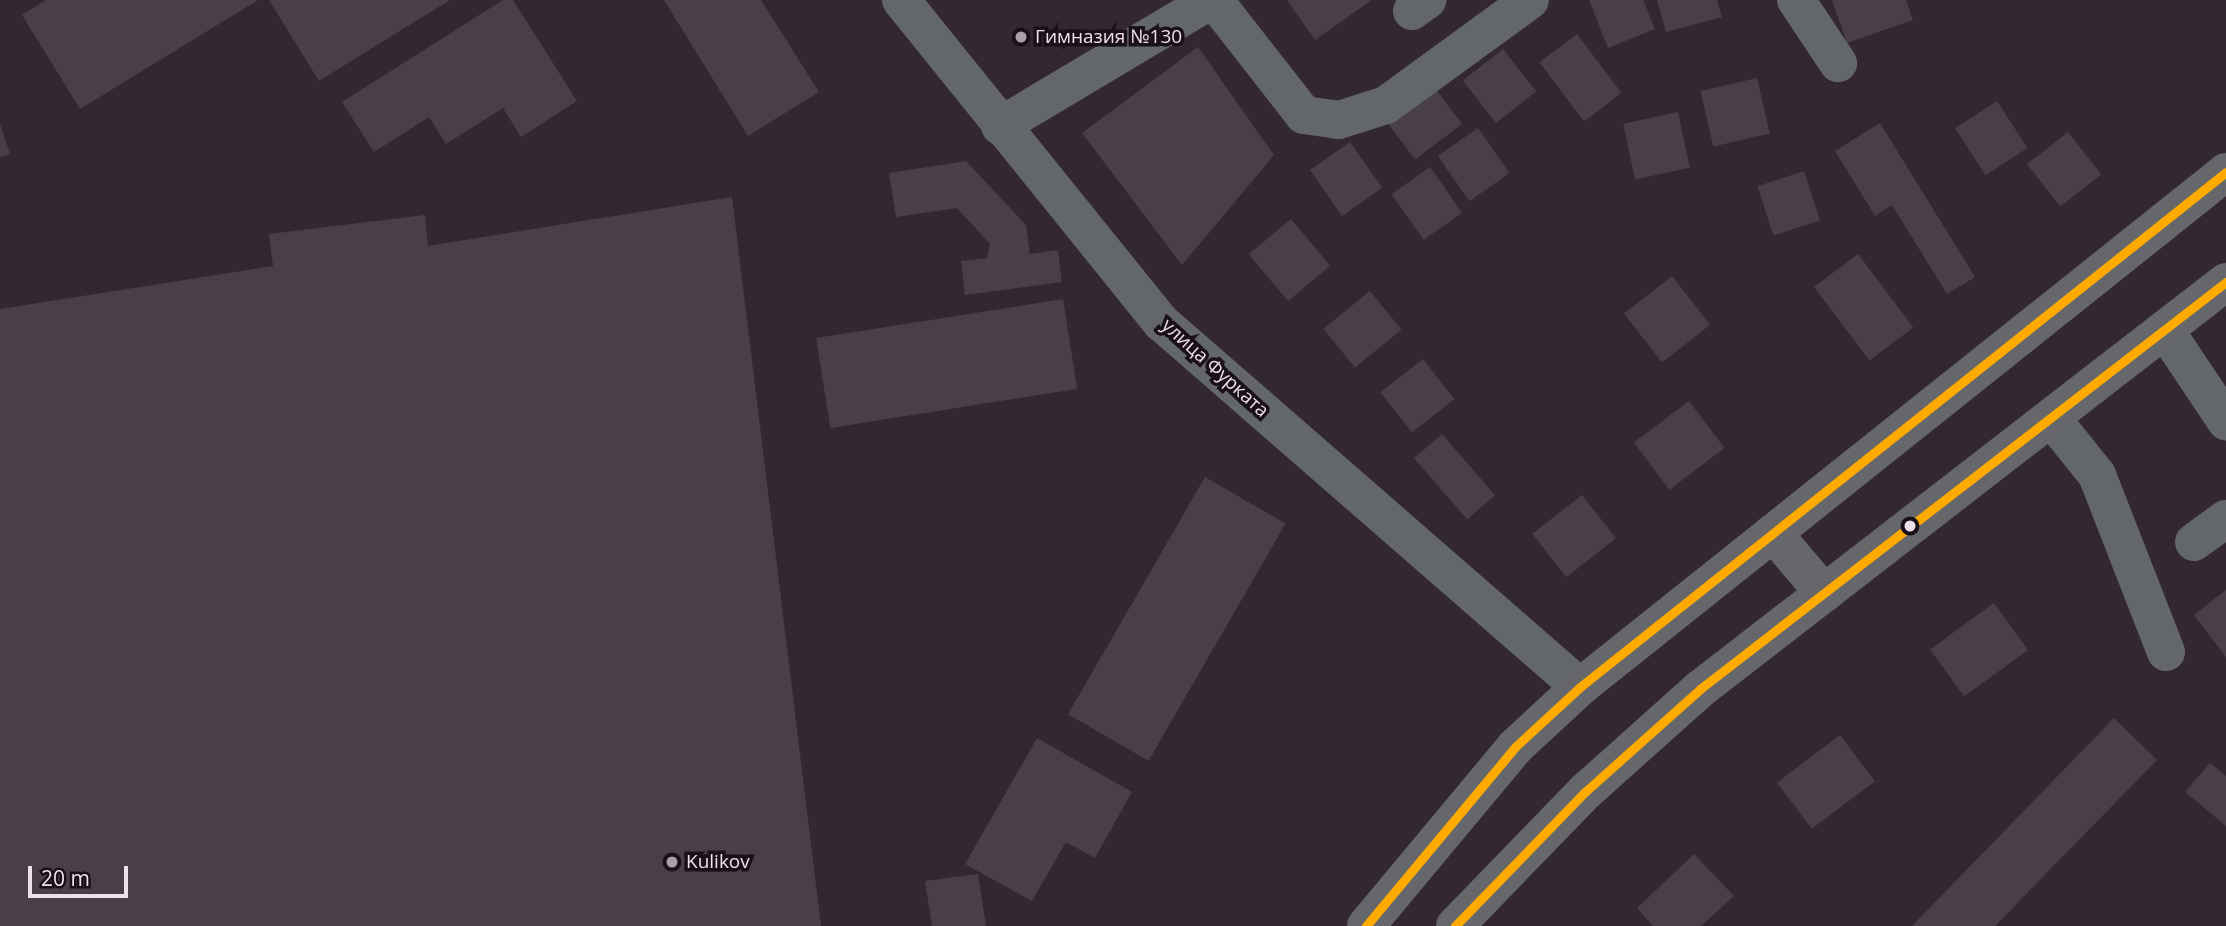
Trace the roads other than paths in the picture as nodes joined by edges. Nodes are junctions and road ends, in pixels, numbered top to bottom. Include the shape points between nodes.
1 (901, 0) edge
2 (1213, 0) edge
3 (1530, 0) edge
4 (1796, 0) edge
5 (1839, 63) dead end
6 (1000, 126) junction
7 (2226, 173) edge
8 (2226, 282) edge
9 (2165, 330) junction
10 (2052, 419) junction
11 (2226, 421) edge
12 (2226, 519) edge
13 (1773, 533) junction
14 (2194, 542) dead end
15 (1824, 593) junction
16 (2166, 652) dead end
17 (1580, 687) junction
18 (1366, 926) edge
19 (1455, 926) edge

1 - 6 street, улица Фурката
2 - 3 street via 1304,115 1339,120 1386,105
2 - 6 street
4 - 5 street
6 - 17 street, улица Фурката via 1162,323
7 - 13 main road
8 - 9 main road
9 - 10 main road
9 - 11 street
10 - 15 main road
10 - 16 street via 2097,475
12 - 14 street
13 - 15 main road
13 - 17 main road
15 - 19 main road via 1700,689 1586,790
17 - 18 main road via 1515,747

